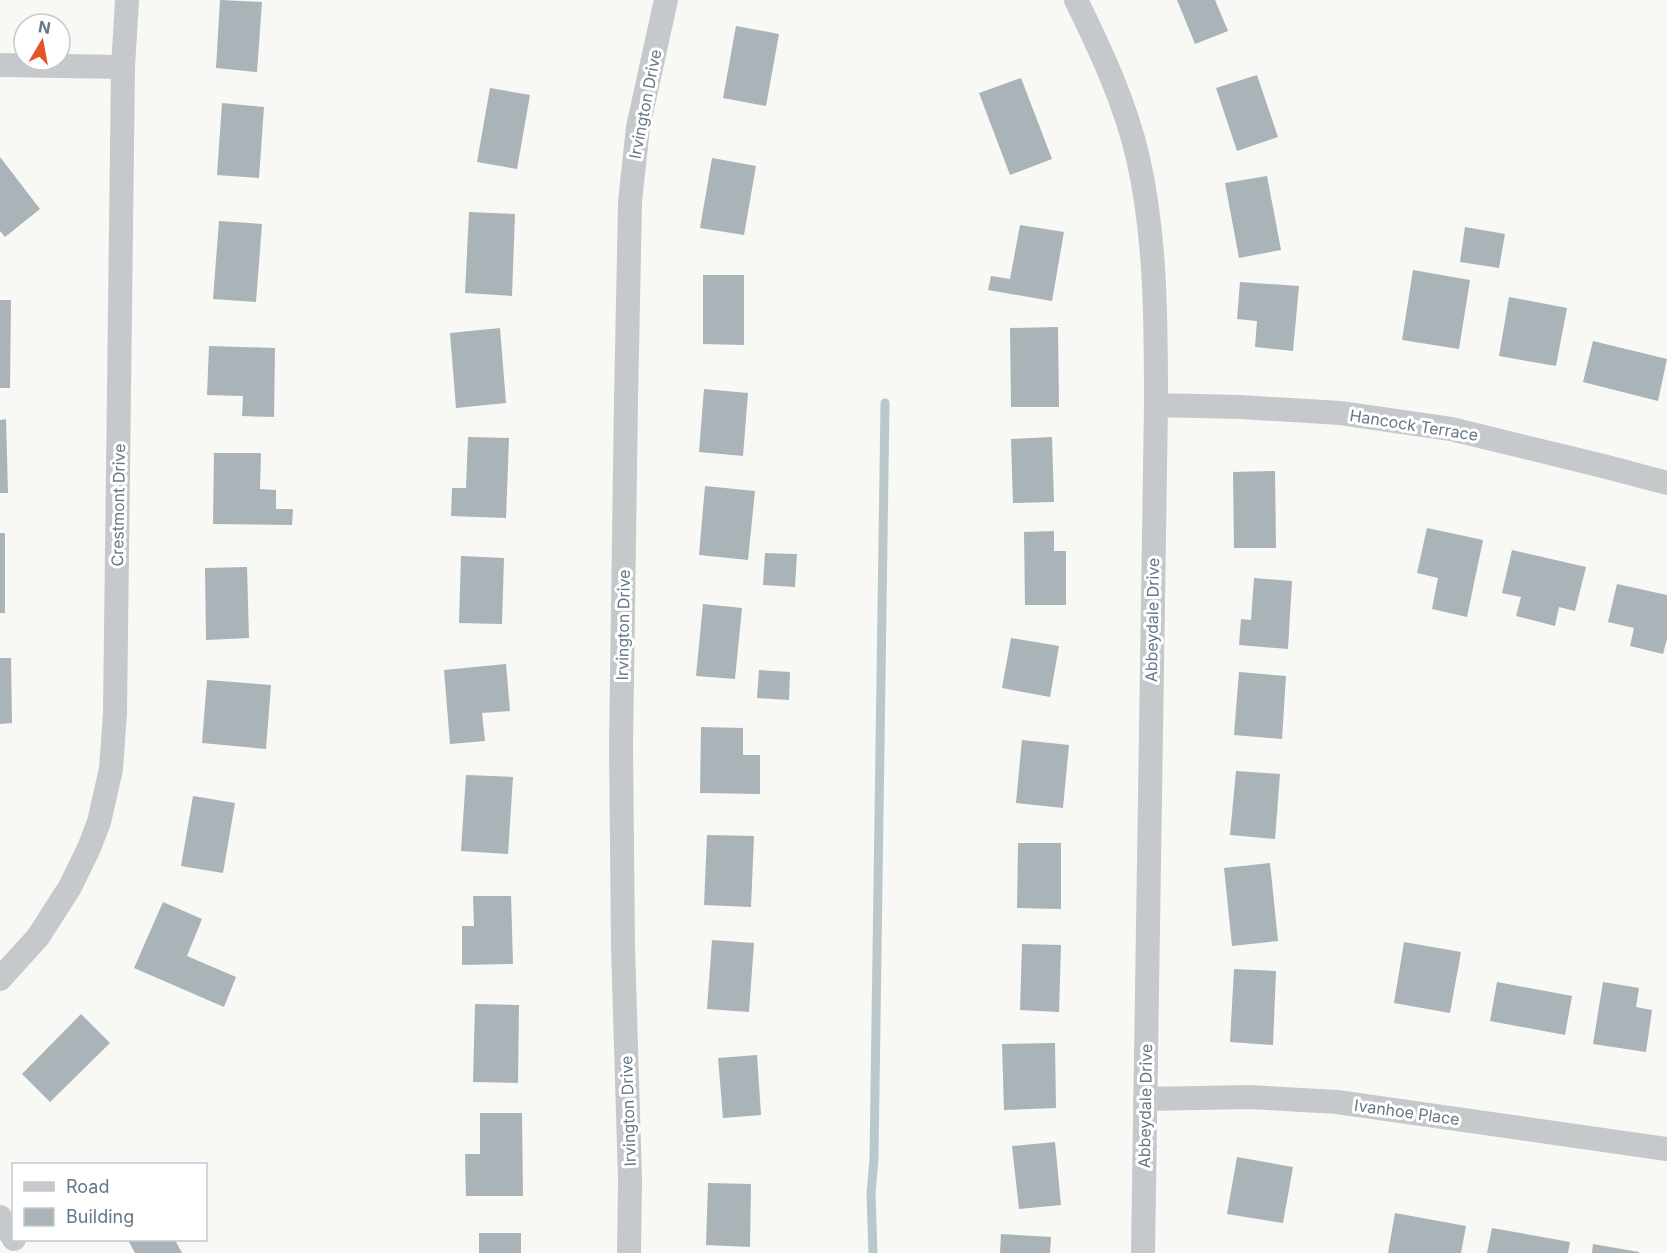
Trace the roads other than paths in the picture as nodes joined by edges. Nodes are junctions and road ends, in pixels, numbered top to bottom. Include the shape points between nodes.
1 (127, 0) edge
2 (666, 0) edge
3 (1076, 0) edge
4 (0, 65) edge
5 (123, 67) junction
6 (1156, 405) junction
7 (1667, 483) edge
8 (0, 979) edge
9 (1145, 1099) junction
10 (1667, 1149) edge
11 (0, 1217) edge
12 (12, 1236) edge
13 (629, 1253) edge
14 (1143, 1253) edge

1 - 5 street, Crestmont Drive
2 - 13 street, Irvington Drive via 638,127 630,202 621,746
3 - 6 street, Abbeydale Drive via 1104,58 1138,159 1150,228
4 - 5 street
5 - 8 street, Crestmont Drive via 115,713 111,769 99,822 70,887 38,937
6 - 7 street, Hancock Terrace via 1340,413 1451,429
6 - 9 street, Abbeydale Drive
9 - 10 street, Ivanhoe Place via 1249,1097 1336,1102
9 - 14 street, Abbeydale Drive
11 - 12 street

